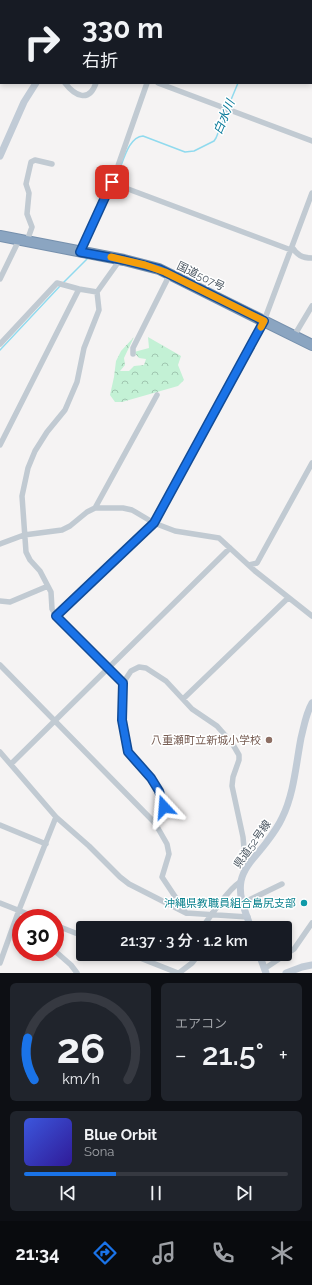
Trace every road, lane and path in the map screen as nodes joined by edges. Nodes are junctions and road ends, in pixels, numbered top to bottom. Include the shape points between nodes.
1 (35, 84) edge
2 (66, 84) edge
3 (96, 84) edge
4 (147, 84) edge
5 (161, 84) edge
6 (312, 141) edge
7 (0, 156) edge
8 (52, 164) dead end
9 (112, 182) junction
10 (312, 193) edge
11 (0, 236) edge
12 (23, 241) junction
13 (291, 249) junction
14 (80, 252) junction
15 (312, 258) edge
16 (119, 259) junction
17 (170, 274) junction
18 (0, 279) edge
19 (79, 289) junction
20 (98, 292) junction
21 (312, 306) edge
22 (264, 321) junction
23 (294, 336) junction
24 (0, 344) edge
25 (312, 345) edge
26 (133, 354) dead end
27 (157, 395) dead end
28 (0, 445) edge
29 (312, 463) edge
30 (94, 508) junction
31 (154, 523) junction
32 (24, 535) junction
33 (0, 544) edge
34 (230, 548) junction
35 (249, 565) junction
36 (48, 586) junction
37 (288, 598) junction
38 (0, 601) edge
39 (56, 616) junction
40 (312, 616) edge
41 (0, 665) edge
42 (108, 668) junction
43 (123, 683) junction
44 (183, 699) junction
45 (312, 703) edge
46 (54, 720) junction
47 (0, 752) edge
48 (11, 764) junction
49 (56, 817) junction
50 (155, 823) junction
51 (0, 825) edge
52 (46, 844) junction
53 (249, 864) junction
54 (241, 882) junction
55 (282, 884) dead end
56 (0, 903) edge
57 (243, 904) junction
58 (16, 909) edge
59 (19, 909) edge
60 (186, 913) junction
61 (211, 915) junction
62 (248, 917) junction
63 (207, 921) edge
64 (249, 921) edge
65 (312, 923) edge
66 (64, 929) edge
67 (12, 930) edge
68 (76, 933) edge
69 (64, 959) edge
70 (148, 961) edge
71 (194, 961) edge
72 (261, 961) edge
73 (0, 963) edge
74 (312, 965) edge
75 (265, 971) edge
76 (78, 973) edge
77 (179, 973) edge
78 (286, 973) edge

1 - 7 main road via 24,102
2 - 3 street via 79,96 90,93
4 - 9 street
5 - 6 street
8 - 12 street via 35,160 32,162 26,184 30,193 27,214 32,227
9 - 13 street
9 - 14 street
10 - 13 street
11 - 12 highway, 国道507号
12 - 14 highway, 国道507号
12 - 18 street
13 - 15 street via 301,256
13 - 22 street
14 - 16 highway, 国道507号
16 - 17 highway, 国道507号
16 - 20 street
17 - 22 highway, 国道507号
17 - 26 street via 133,348
19 - 20 street
19 - 24 street via 57,282
19 - 28 street
20 - 32 street via 99,310 84,348 77,382 65,410 47,432 28,468 22,496
21 - 23 street
22 - 23 highway, 国道507号
22 - 31 street
23 - 25 highway, 国道507号
27 - 30 street
29 - 35 street via 257,563
30 - 31 street via 128,509
30 - 32 street via 62,530
31 - 34 street via 174,531 219,538
31 - 39 street
32 - 33 street
32 - 36 street via 27,555
34 - 35 street
34 - 42 street
35 - 37 street
36 - 38 street via 10,602
36 - 39 street via 52,592 52,609
37 - 40 street
37 - 44 street
39 - 42 street
41 - 46 street
42 - 43 street
42 - 46 street
43 - 44 street via 131,670 138,667 146,668 166,681
43 - 50 street via 122,720 128,752 151,778 164,804 163,811
44 - 53 street via 192,709 217,726 239,755 240,760 232,786 245,859
45 - 53 main road, 県道52号線 via 304,726 285,811 276,830
46 - 48 street
46 - 50 street
47 - 48 street
48 - 49 street
49 - 52 street
49 - 60 street via 120,878
50 - 60 street via 167,844 169,854 162,877
51 - 52 street
52 - 59 street
53 - 54 main road, 県道52号線
54 - 57 main road, 県道52号線
54 - 61 street via 237,883
55 - 57 street
56 - 58 street
57 - 62 main road, 県道52号線
60 - 61 street
61 - 62 street
61 - 63 street
62 - 64 main road, 県道52号線
65 - 75 street via 294,949
66 - 68 street
67 - 73 street
69 - 76 street
70 - 77 street
71 - 77 street
72 - 75 main road
74 - 78 main road

